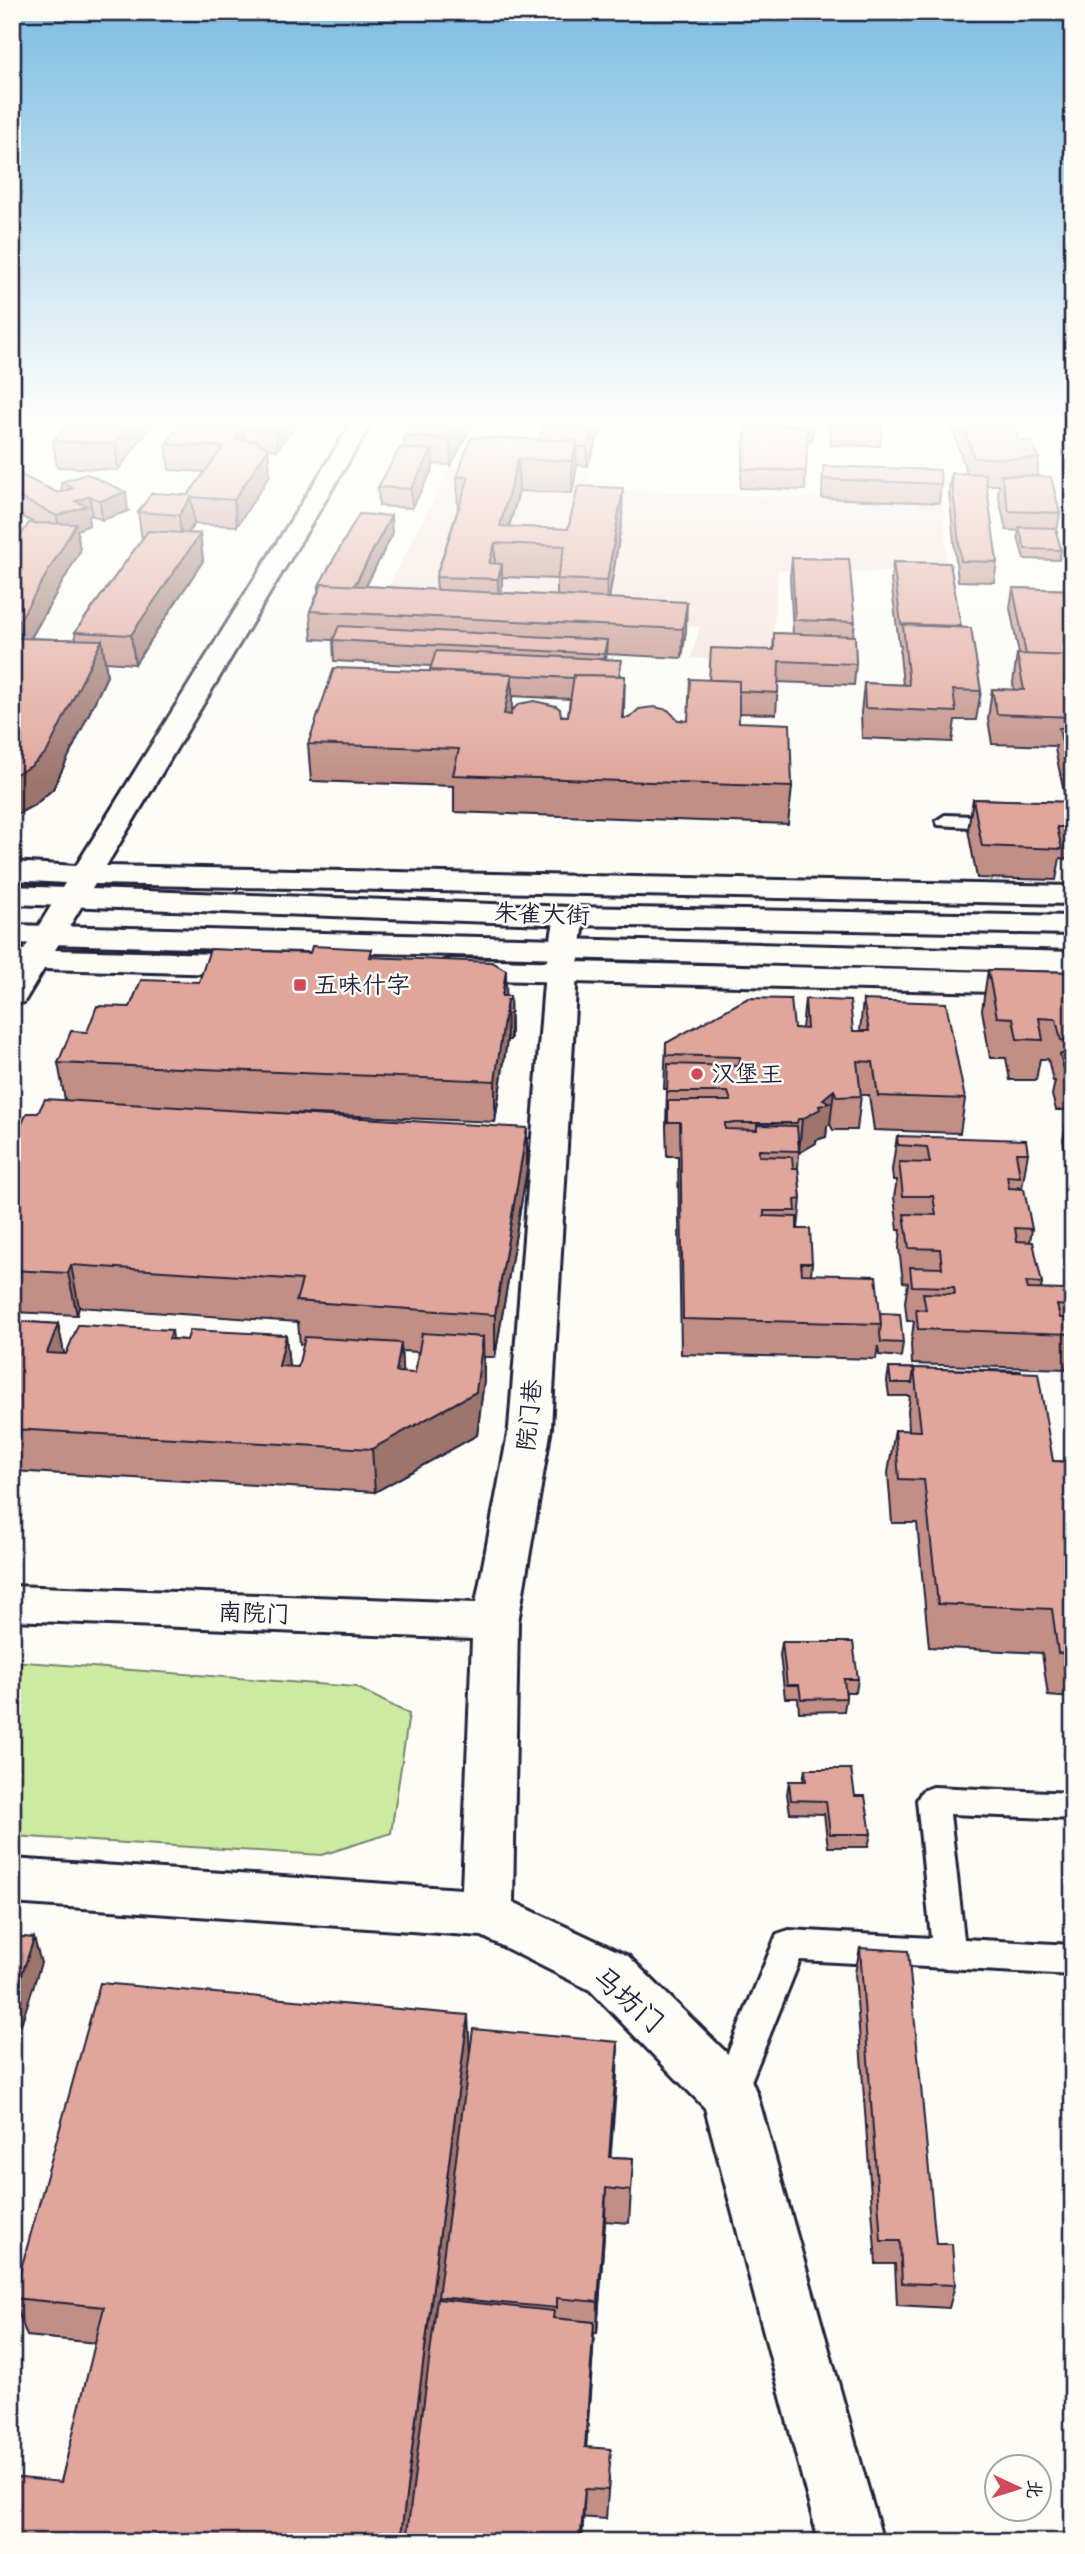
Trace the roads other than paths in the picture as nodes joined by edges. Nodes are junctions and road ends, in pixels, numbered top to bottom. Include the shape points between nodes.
1 (288, 543) edge
2 (944, 821) dead end
3 (1021, 824) edge
4 (12, 871) edge
5 (77, 886) junction
6 (12, 895) edge
7 (1073, 895) edge
8 (1073, 925) edge
9 (12, 934) edge
10 (565, 946) junction
11 (31, 952) edge
12 (1073, 962) edge
13 (1073, 984) edge
14 (12, 995) edge
15 (12, 1603) edge
16 (495, 1622) junction
17 (1073, 1806) edge
18 (12, 1881) edge
19 (487, 1914) junction
20 (949, 1955) junction
21 (1073, 1960) edge
22 (729, 2094) junction
23 (851, 2542) edge

1 - 5 street
2 - 3 lane
4 - 5 street
5 - 6 street, 朱雀大街
5 - 7 street
5 - 10 street, 朱雀大街
5 - 11 street
8 - 10 street, 朱雀大街
9 - 11 street
10 - 11 street
10 - 12 street, 朱雀大街
10 - 13 street
10 - 16 street, 院门巷 via 530,1428
11 - 14 street
15 - 16 street, 南院门
16 - 19 street, 院门巷
17 - 20 lane via 933,1800
18 - 19 street, 马坊门
19 - 22 street, 马坊门 via 609,1973
20 - 21 lane
20 - 22 lane via 789,1945
22 - 23 street, 马坊门

